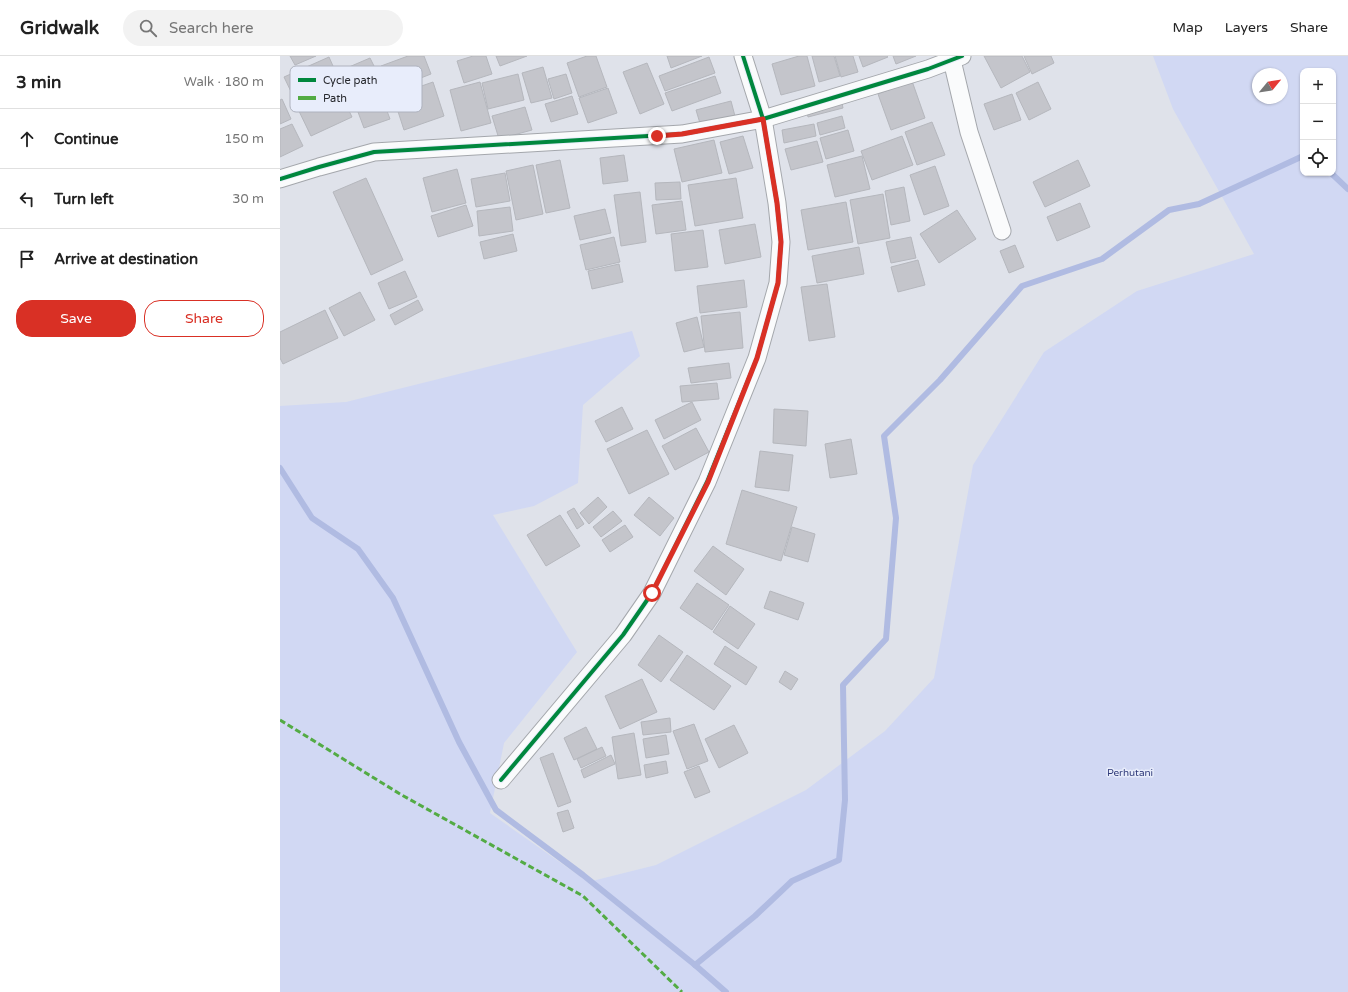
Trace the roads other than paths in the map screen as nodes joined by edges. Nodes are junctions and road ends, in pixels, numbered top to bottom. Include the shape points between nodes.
1 (743, 56) edge
2 (955, 57) edge
3 (763, 119) junction
4 (280, 179) edge
5 (1002, 231) dead end
6 (501, 780) dead end

1 - 3 street
2 - 3 street via 928,69
2 - 5 street via 969,132
3 - 4 street via 682,134 374,152
3 - 6 street via 781,242 778,283 754,365 708,482 652,593 623,635

